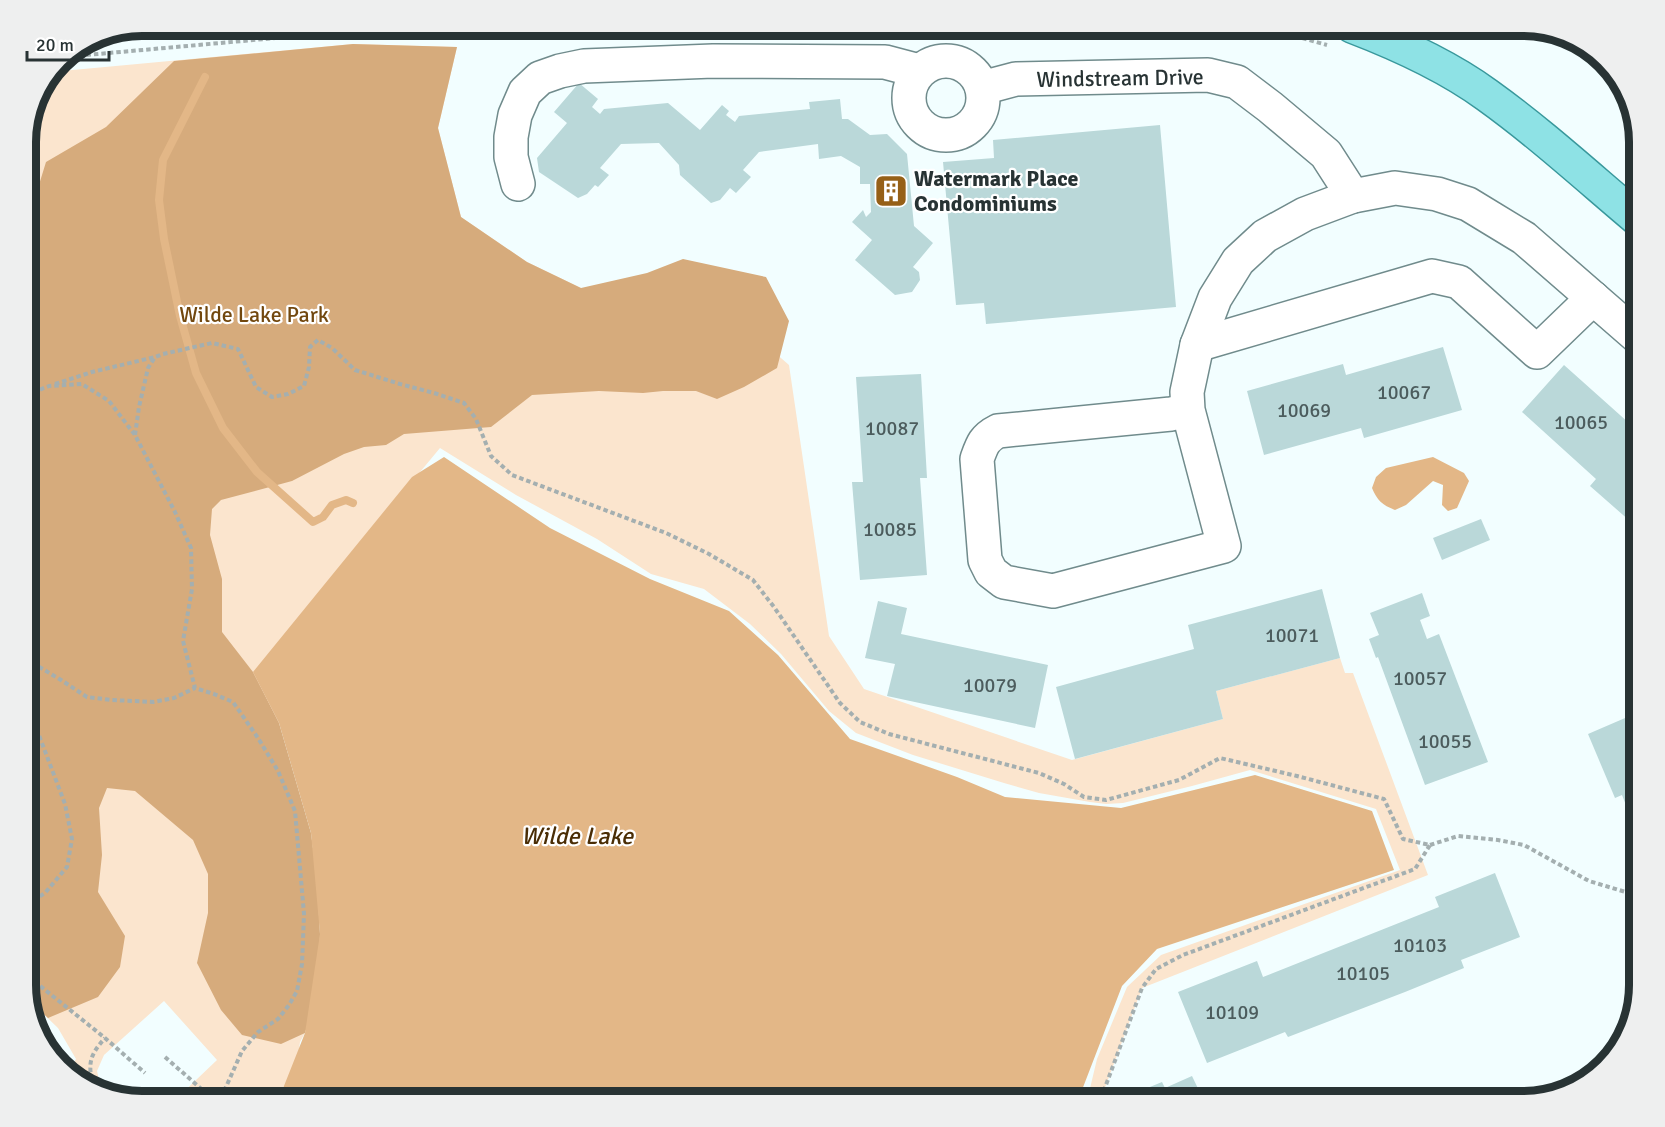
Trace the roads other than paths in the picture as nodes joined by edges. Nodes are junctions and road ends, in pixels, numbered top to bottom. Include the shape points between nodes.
1 (1343, 36) edge
2 (1384, 36) edge
3 (1395, 43) junction
4 (919, 71) junction
5 (982, 88) junction
6 (518, 184) dead end
7 (1353, 196) junction
8 (1629, 228) edge
9 (1593, 298) junction
10 (1629, 329) edge
11 (1197, 345) junction
12 (1188, 410) junction

1 - 3 main road
2 - 3 main road
3 - 8 main road via 1485,93 1536,132
4 - 5 street via 947,60 975,74
4 - 5 street via 910,85 908,101 912,114 920,126 944,136 963,132 976,121 983,105
4 - 6 street via 885,62 725,61 584,66 561,71 540,78 525,92 515,115 511,157
5 - 7 street, Windstream Drive via 1016,79 1208,75 1237,82 1326,154
7 - 9 street via 1395,188 1437,194 1468,204 1524,238
7 - 11 street via 1305,214 1265,236 1239,261 1215,298
9 - 10 street
9 - 11 street via 1537,352 1459,282 1432,276
11 - 12 street via 1187,392
12 - 12 street via 998,431 988,436 977,459 985,560 991,572 1004,582 1053,591 1224,546

